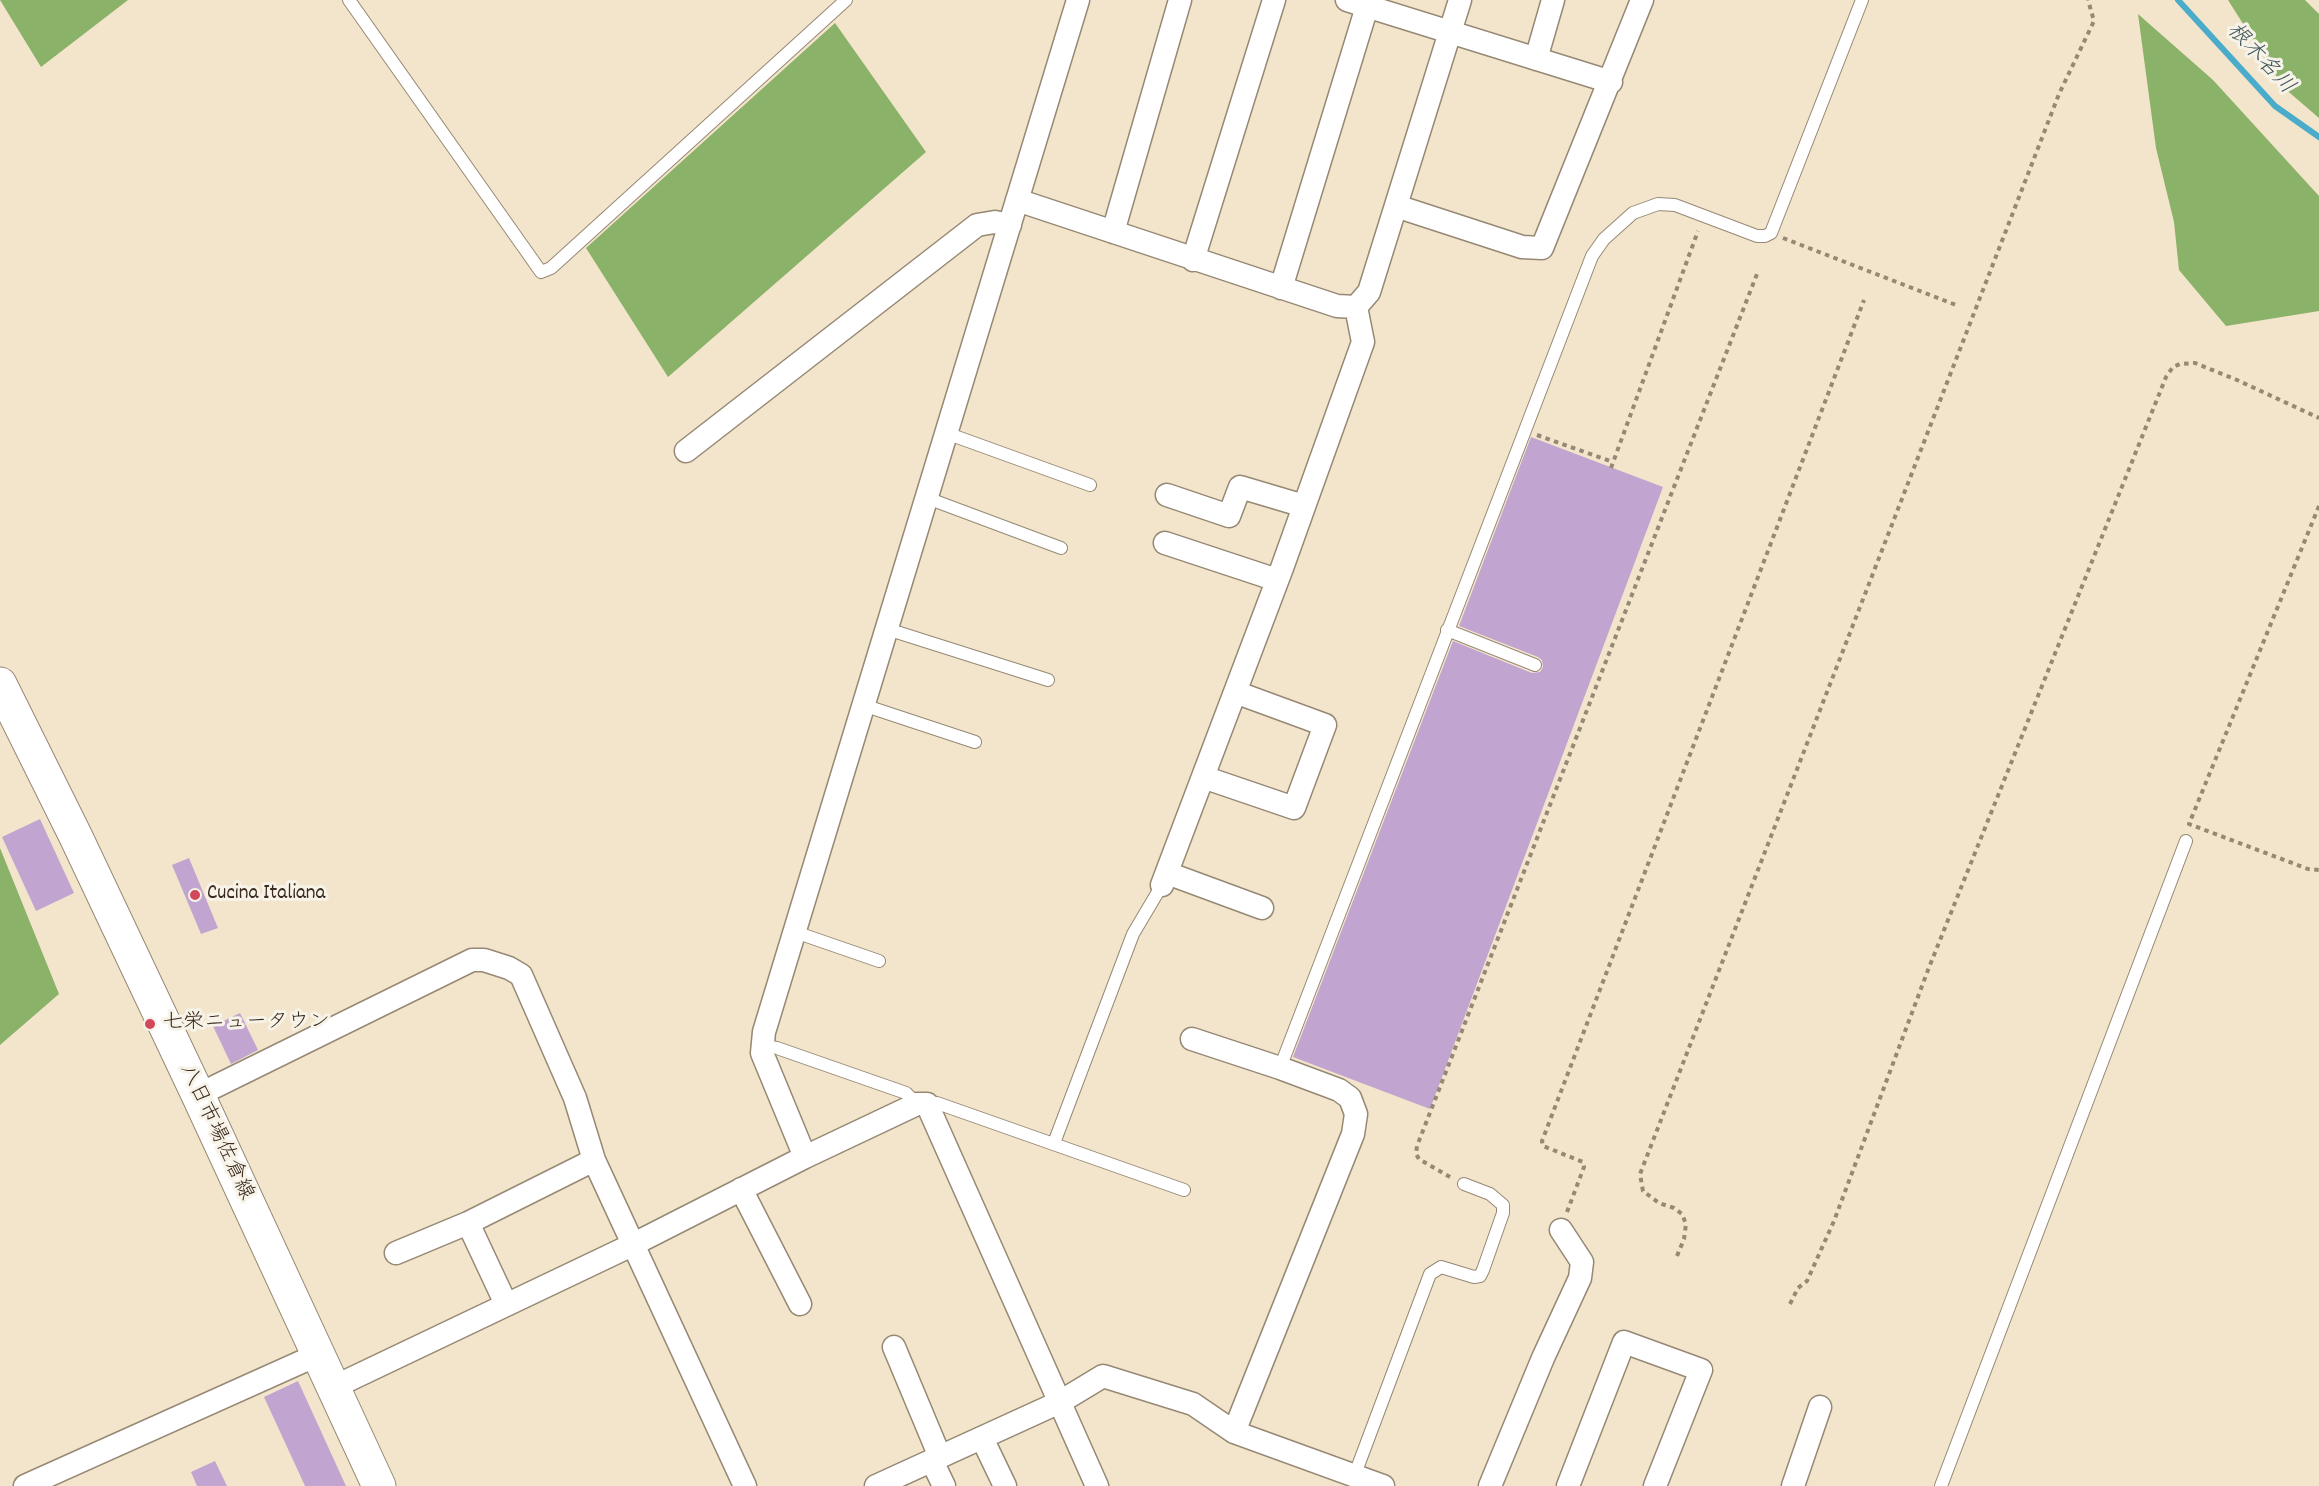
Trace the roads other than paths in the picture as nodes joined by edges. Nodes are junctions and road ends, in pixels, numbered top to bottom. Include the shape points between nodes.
1 (349, 0) edge
2 (846, 0) edge
3 (1078, 0) edge
4 (1180, 0) edge
5 (1274, 0) edge
6 (1460, 0) edge
7 (1553, 0) edge
8 (1642, 0) edge
9 (1862, 0) edge
10 (1361, 2) edge
11 (1450, 33) junction
12 (1536, 59) junction
13 (1611, 82) junction
14 (1017, 200) junction
15 (1396, 206) junction
16 (1010, 225) junction
17 (1113, 232) junction
18 (1193, 260) junction
19 (1281, 288) junction
20 (1356, 307) junction
21 (946, 434) junction
22 (686, 451) dead end
23 (1090, 485) dead end
24 (1167, 495) dead end
25 (927, 498) junction
26 (1304, 506) junction
27 (1165, 543) dead end
28 (1061, 548) dead end
29 (1278, 580) junction
30 (887, 629) junction
31 (1447, 630) junction
32 (1535, 665) dead end
33 (1048, 680) dead end
34 (0, 684) edge
35 (1235, 692) junction
36 (864, 705) junction
37 (975, 742) dead end
38 (1203, 777) junction
39 (2186, 841) dead end
40 (1164, 879) junction
41 (1262, 908) dead end
42 (795, 932) junction
43 (879, 961) dead end
44 (1192, 1039) dead end
45 (763, 1046) junction
46 (1280, 1068) junction
47 (198, 1095) junction
48 (922, 1104) junction
49 (1054, 1143) junction
50 (805, 1157) junction
51 (594, 1160) junction
52 (1464, 1184) road end
53 (741, 1189) junction
54 (1184, 1190) dead end
55 (468, 1223) junction
56 (1561, 1230) road end
57 (632, 1245) junction
58 (396, 1253) dead end
59 (506, 1304) junction
60 (800, 1304) dead end
61 (894, 1347) dead end
62 (317, 1355) junction
63 (334, 1388) junction
64 (1060, 1402) junction
65 (1820, 1407) dead end
66 (1234, 1432) junction
67 (982, 1438) junction
68 (936, 1459) junction
69 (1371, 1482) edge
70 (25, 1486) edge
71 (379, 1486) edge
72 (745, 1486) edge
73 (876, 1486) edge
74 (944, 1486) edge
75 (1005, 1486) edge
76 (1097, 1486) edge
77 (1490, 1486) edge
78 (1568, 1486) edge
79 (1655, 1486) edge
80 (1793, 1486) edge
81 (1941, 1486) edge

1 - 2 lane via 541,272 551,268
3 - 14 street
4 - 17 street
5 - 18 street
6 - 11 street
7 - 12 street
8 - 13 street
9 - 31 lane via 1771,233 1757,236 1675,205 1658,204 1633,213 1604,239 1586,267
10 - 11 street
10 - 19 street
11 - 12 street
11 - 15 street
12 - 13 street
13 - 15 street via 1542,248 1521,247
14 - 16 street
14 - 17 street
15 - 20 street via 1369,292
16 - 21 street
16 - 22 street via 977,225
17 - 18 street
18 - 19 street
19 - 20 street via 1337,306
20 - 26 street via 1363,342
21 - 23 lane
21 - 25 street
24 - 26 street via 1229,516 1240,488
25 - 28 lane
25 - 30 street
26 - 29 street
27 - 29 street
29 - 35 street
30 - 33 lane
30 - 36 street
31 - 32 lane
31 - 46 lane
34 - 47 main road, 八日市場佐倉線
35 - 38 street
35 - 38 street via 1325,725 1294,808
36 - 37 lane
36 - 42 street
38 - 40 street
39 - 81 lane
40 - 41 street
40 - 49 lane via 1134,934
42 - 43 lane
42 - 45 street
44 - 46 street
45 - 48 lane via 906,1093
45 - 50 street via 762,1053
46 - 66 street via 1339,1090 1350,1098 1356,1114 1353,1134
47 - 51 street via 472,960 484,960 521,975 575,1098
47 - 62 main road, 八日市場佐倉線
48 - 49 lane via 937,1103
48 - 50 street
48 - 64 street
49 - 54 lane
50 - 53 street
51 - 55 street
51 - 57 street
52 - 69 lane via 1491,1194 1503,1205 1503,1212 1480,1276 1441,1267 1430,1274
53 - 57 street
53 - 60 street
55 - 58 street
55 - 59 street
56 - 77 street via 1582,1262 1580,1278
57 - 59 street
57 - 72 street
59 - 63 street
61 - 68 street
62 - 63 main road, 八日市場佐倉線
62 - 70 street
63 - 71 main road, 八日市場佐倉線
64 - 66 street via 1102,1376 1193,1404
64 - 67 street
64 - 76 street
65 - 80 street
66 - 69 street
67 - 68 street
67 - 75 street
68 - 73 street
68 - 74 street
78 - 79 street via 1624,1342 1701,1370

